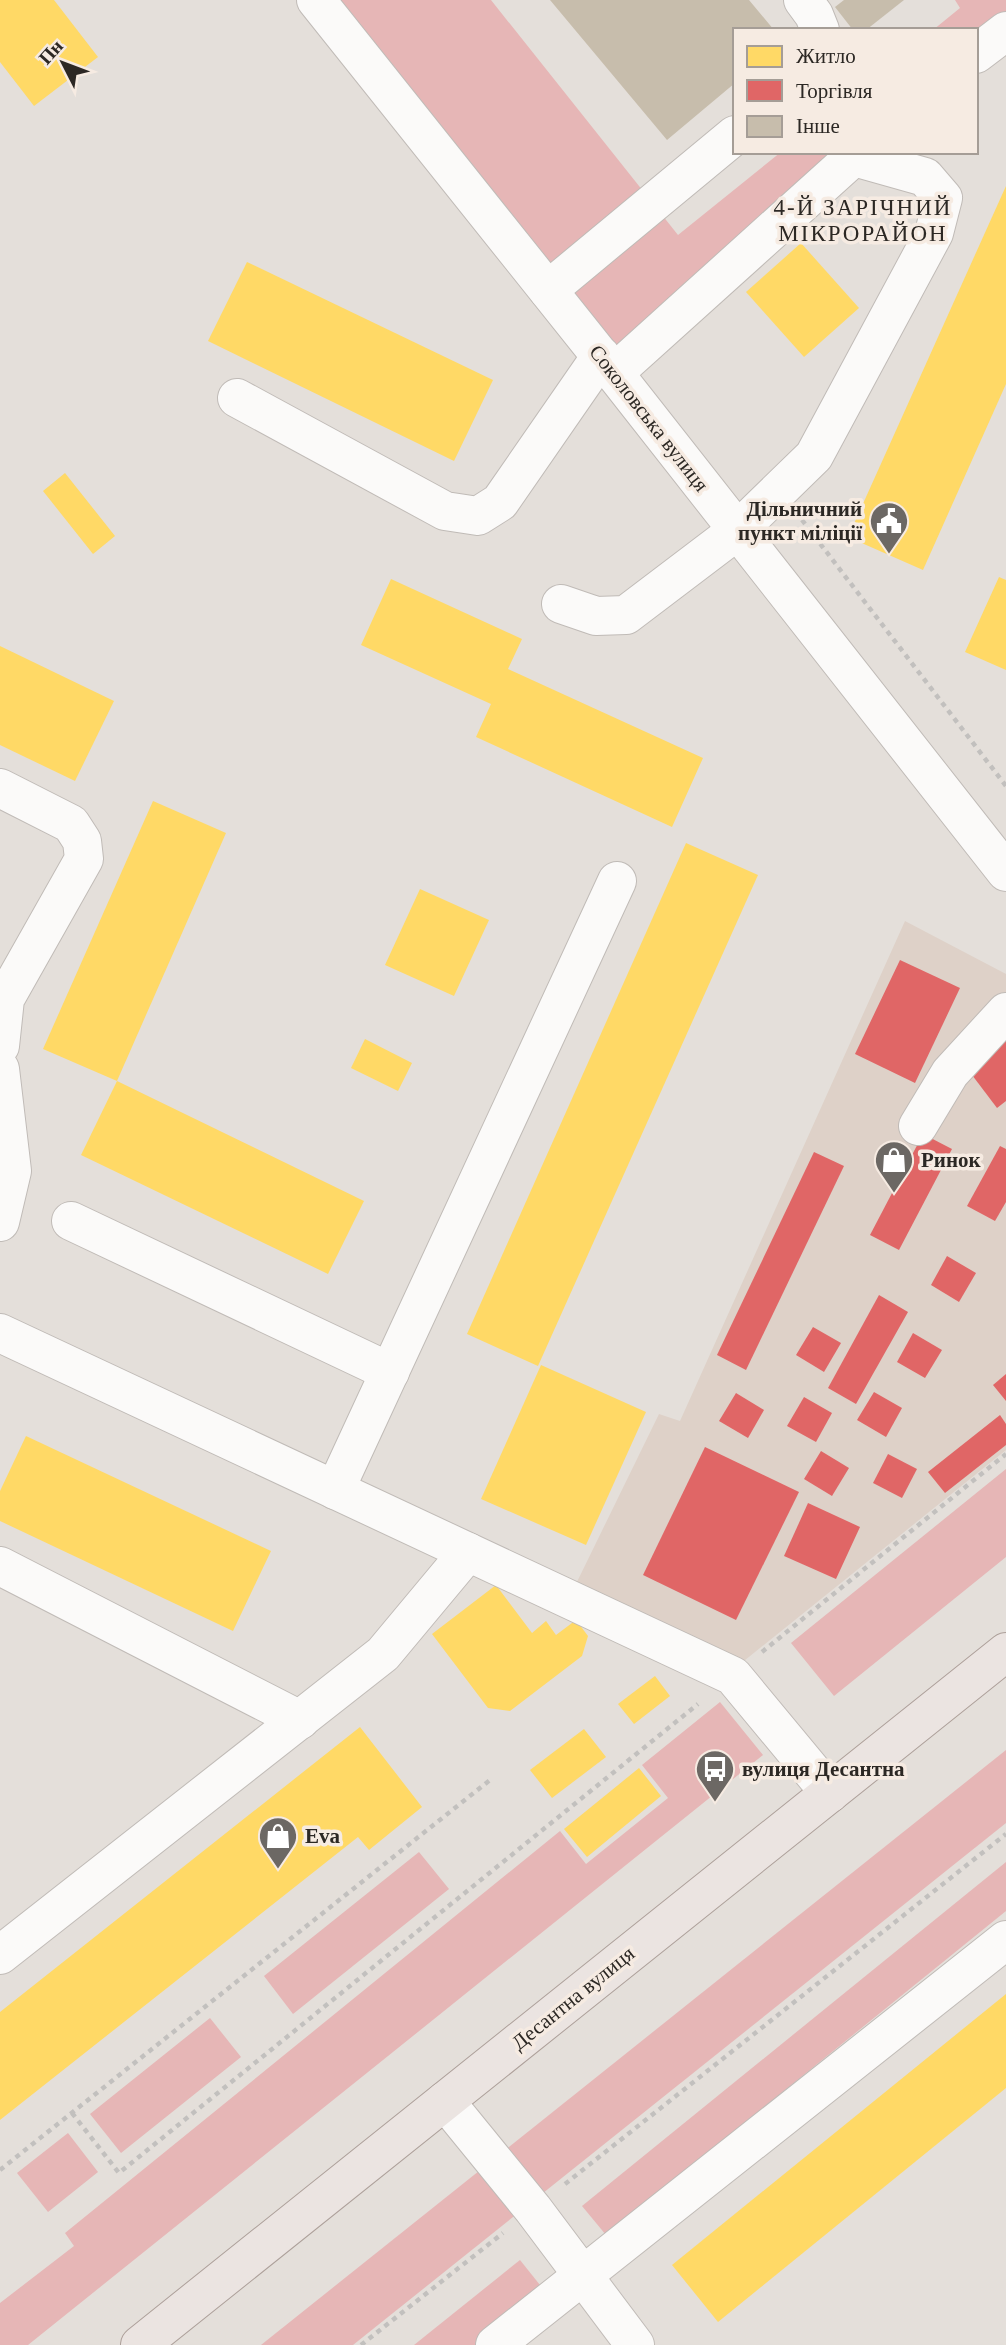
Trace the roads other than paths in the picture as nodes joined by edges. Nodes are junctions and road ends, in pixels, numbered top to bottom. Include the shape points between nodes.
1 (316, 0) edge
2 (803, 0) edge
3 (819, 28) edge
4 (1006, 30) edge
5 (978, 52) edge
6 (733, 137) edge
7 (856, 154) edge
8 (548, 290) junction
9 (608, 365) junction
10 (237, 398) dead end
11 (738, 530) junction
12 (561, 604) dead end
13 (0, 789) edge
14 (1006, 872) edge
15 (617, 881) dead end
16 (1006, 1012) edge
17 (0, 1046) edge
18 (0, 1069) edge
19 (918, 1126) dead end
20 (71, 1221) dead end
21 (0, 1222) edge
22 (0, 1333) edge
23 (390, 1373) junction
24 (335, 1490) junction
25 (468, 1552) junction
26 (0, 1566) edge
27 (1006, 1652) edge
28 (300, 1720) junction
29 (830, 1793) junction
30 (1006, 1940) edge
31 (0, 1955) edge
32 (444, 2101) junction
33 (583, 2274) junction
34 (140, 2345) edge
35 (495, 2345) edge
36 (635, 2345) edge

1 - 8 street, Соколовська вулиця
2 - 3 street
4 - 5 street
6 - 8 street
7 - 9 street
7 - 11 street via 925,177 943,198 933,233 814,456
8 - 9 street, Соколовська вулиця
9 - 10 street via 500,502 478,516 446,511
9 - 11 street, Соколовська вулиця
11 - 12 street via 626,615 596,616
11 - 14 street, Соколовська вулиця
13 - 17 street via 71,824 82,841 84,859 5,999
15 - 23 street
16 - 19 street via 950,1073
18 - 21 street via 12,1171
20 - 23 street
22 - 24 street
23 - 24 street
24 - 25 street
25 - 28 street via 383,1654
25 - 29 street via 733,1676
26 - 28 street
27 - 29 main road, Десантна вулиця
28 - 31 street
29 - 32 main road, Десантна вулиця
30 - 33 street
32 - 33 street
32 - 34 main road, Десантна вулиця
33 - 35 street
33 - 36 street

